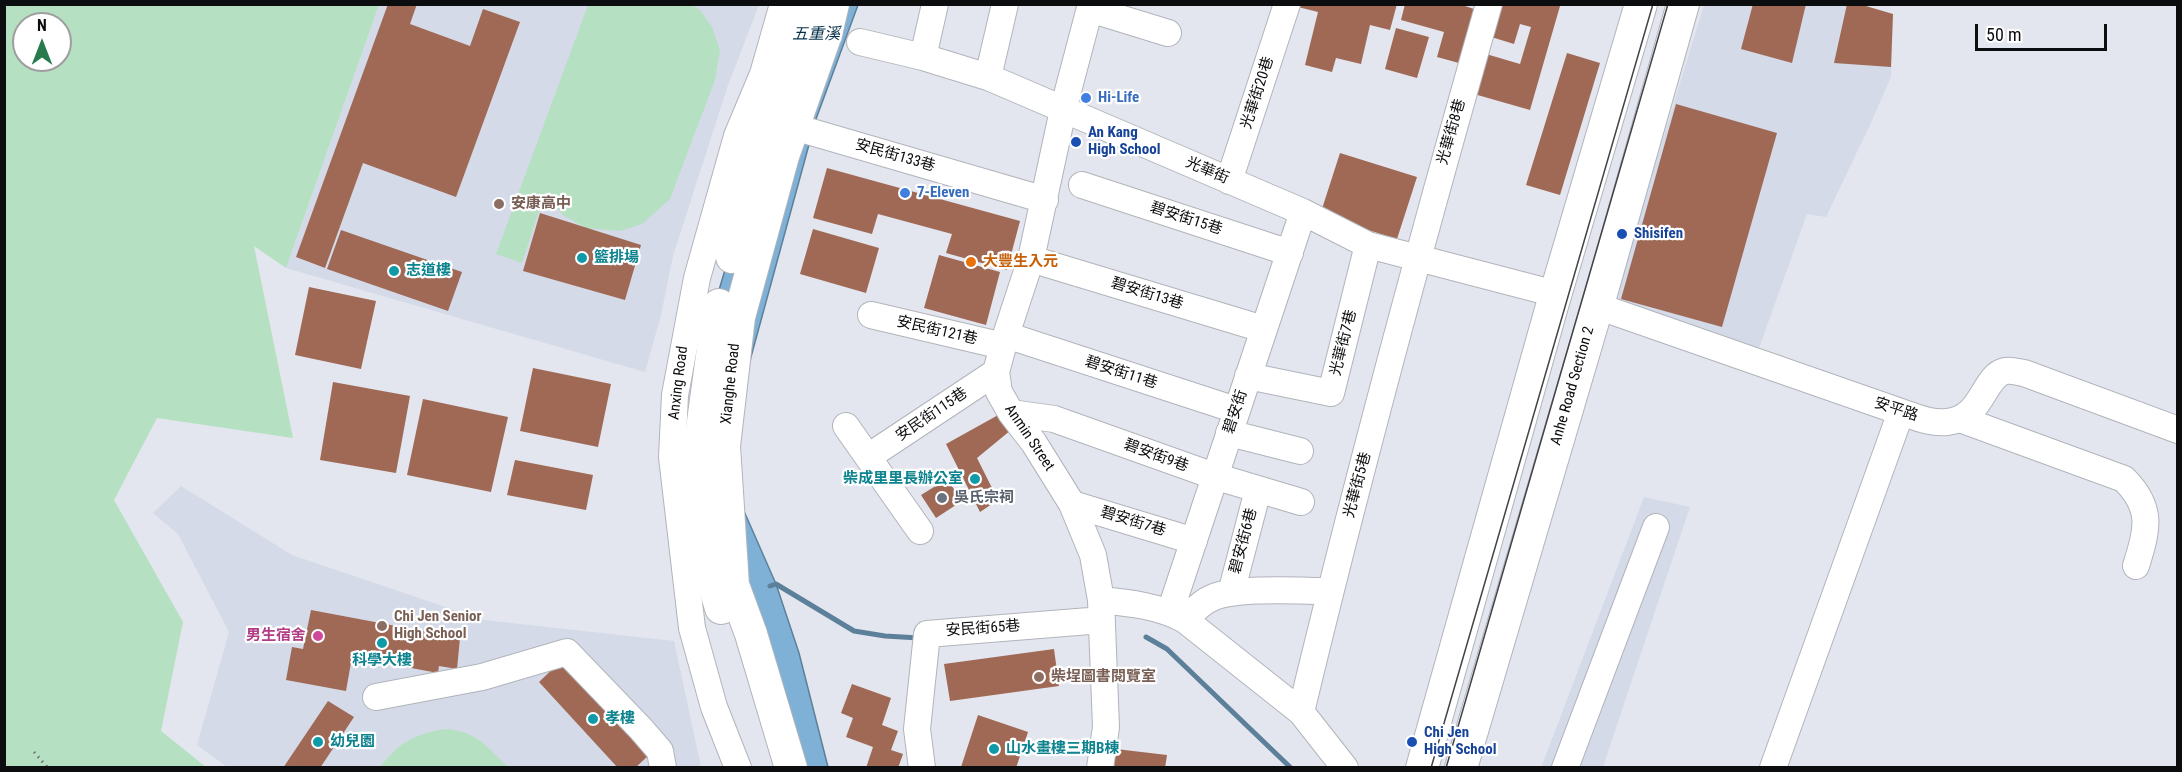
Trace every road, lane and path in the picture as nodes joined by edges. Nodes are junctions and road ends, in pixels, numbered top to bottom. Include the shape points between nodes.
1 (783, 4) edge
2 (807, 4) edge
3 (833, 4) edge
4 (935, 4) edge
5 (1005, 4) edge
6 (1287, 4) edge
7 (1489, 4) edge
8 (1641, 4) edge
9 (1683, 4) edge
10 (1090, 7) edge
11 (1168, 33) dead end
12 (860, 42) dead end
13 (923, 57) junction
14 (988, 77) junction
15 (1063, 110) junction
16 (769, 120) junction
17 (1230, 181) junction
18 (1082, 185) dead end
19 (1045, 200) junction
20 (1303, 212) junction
21 (1368, 245) junction
22 (1290, 253) junction
23 (1031, 259) junction
24 (1416, 259) junction
25 (1556, 294) junction
26 (1597, 306) junction
27 (871, 315) dead end
28 (1263, 329) junction
29 (1005, 340) junction
30 (996, 372) junction
31 (1248, 376) junction
32 (1901, 412) junction
33 (1011, 413) junction
34 (1960, 419) junction
35 (1233, 421) junction
36 (846, 426) dead end
37 (2178, 430) edge
38 (1300, 452) dead end
39 (868, 457) junction
40 (1214, 476) junction
41 (1258, 490) junction
42 (1301, 502) dead end
43 (1072, 504) junction
44 (1656, 527) dead end
45 (920, 531) dead end
46 (1194, 541) junction
47 (2136, 566) dead end
48 (1330, 591) junction
49 (1231, 593) junction
50 (1102, 610) junction
51 (1177, 616) junction
52 (376, 697) dead end
53 (1301, 712) junction
54 (34, 752) dead end
55 (48, 768) edge
56 (663, 768) edge
57 (738, 768) edge
58 (772, 768) edge
59 (791, 768) edge
60 (922, 768) edge
61 (1100, 768) edge
62 (1345, 768) edge
63 (1422, 768) edge
64 (1461, 768) edge
65 (1564, 768) edge
66 (1773, 768) edge

1 - 16 street, Anxing Road via 762,74
2 - 16 main road, Xianghe Road
3 - 16 main road, Xianghe Road via 826,34
4 - 13 street
5 - 14 street
6 - 17 street, 光華街20巷
7 - 24 street, 光華街8巷
8 - 25 main road
9 - 26 main road, Anhe Road Section 2
10 - 11 street
10 - 15 street
12 - 13 street, 光華街
13 - 14 street, 光華街
14 - 15 street, 光華街
15 - 17 street, 光華街
15 - 19 street
16 - 19 street, 安民街133巷
16 - 57 street, Anxing Road via 737,136 697,278 675,395 672,457 692,628 714,707
16 - 58 main road, Xianghe Road via 719,307 700,444 708,564
16 - 59 main road, Xianghe Road via 783,156 739,316 724,446 733,585
17 - 20 street, 光華街
18 - 22 street, 碧安街15巷
19 - 23 street
20 - 21 street, 光華街
20 - 22 street, 碧安街
21 - 24 street, 光華街
21 - 31 street, 光華街7巷 via 1331,393
22 - 28 street, 碧安街
23 - 28 street, 碧安街13巷
23 - 29 street
24 - 25 street, 光華街
24 - 48 street, 光華街5巷
25 - 26 main road
25 - 63 main road
26 - 32 street, 安平路
26 - 64 main road, Anhe Road Section 2
27 - 29 street, 安民街121巷
28 - 31 street, 碧安街
29 - 30 street
29 - 35 street, 碧安街11巷
30 - 33 street, Anmin Street via 999,392
30 - 39 street, 安民街115巷
31 - 35 street, 碧安街
32 - 34 street, 安平路 via 1935,422
32 - 66 street
33 - 40 street, 碧安街9巷 via 1054,419
33 - 43 street, Anmin Street
34 - 37 street via 1980,401 1996,375 2014,371
34 - 47 street via 2124,479 2142,502 2146,517 2147,532
35 - 38 street, 碧安街11巷
35 - 40 street, 碧安街
36 - 39 street
39 - 45 street
40 - 41 street, 碧安街9巷
40 - 46 street, 碧安街
41 - 42 street, 碧安街9巷
41 - 49 street, 碧安街6巷
43 - 46 street, 碧安街7巷
43 - 50 street, Anmin Street via 1093,555
44 - 65 street
46 - 51 street, 碧安街
48 - 49 street
48 - 53 street, 光華街5巷
49 - 51 street via 1213,597
50 - 51 street via 1134,604
50 - 60 street, 安民街65巷 via 927,634 917,729
50 - 61 street, Anmin Street via 1106,727
51 - 53 street
52 - 56 street via 482,677 567,652 660,751
53 - 62 street
54 - 55 path

